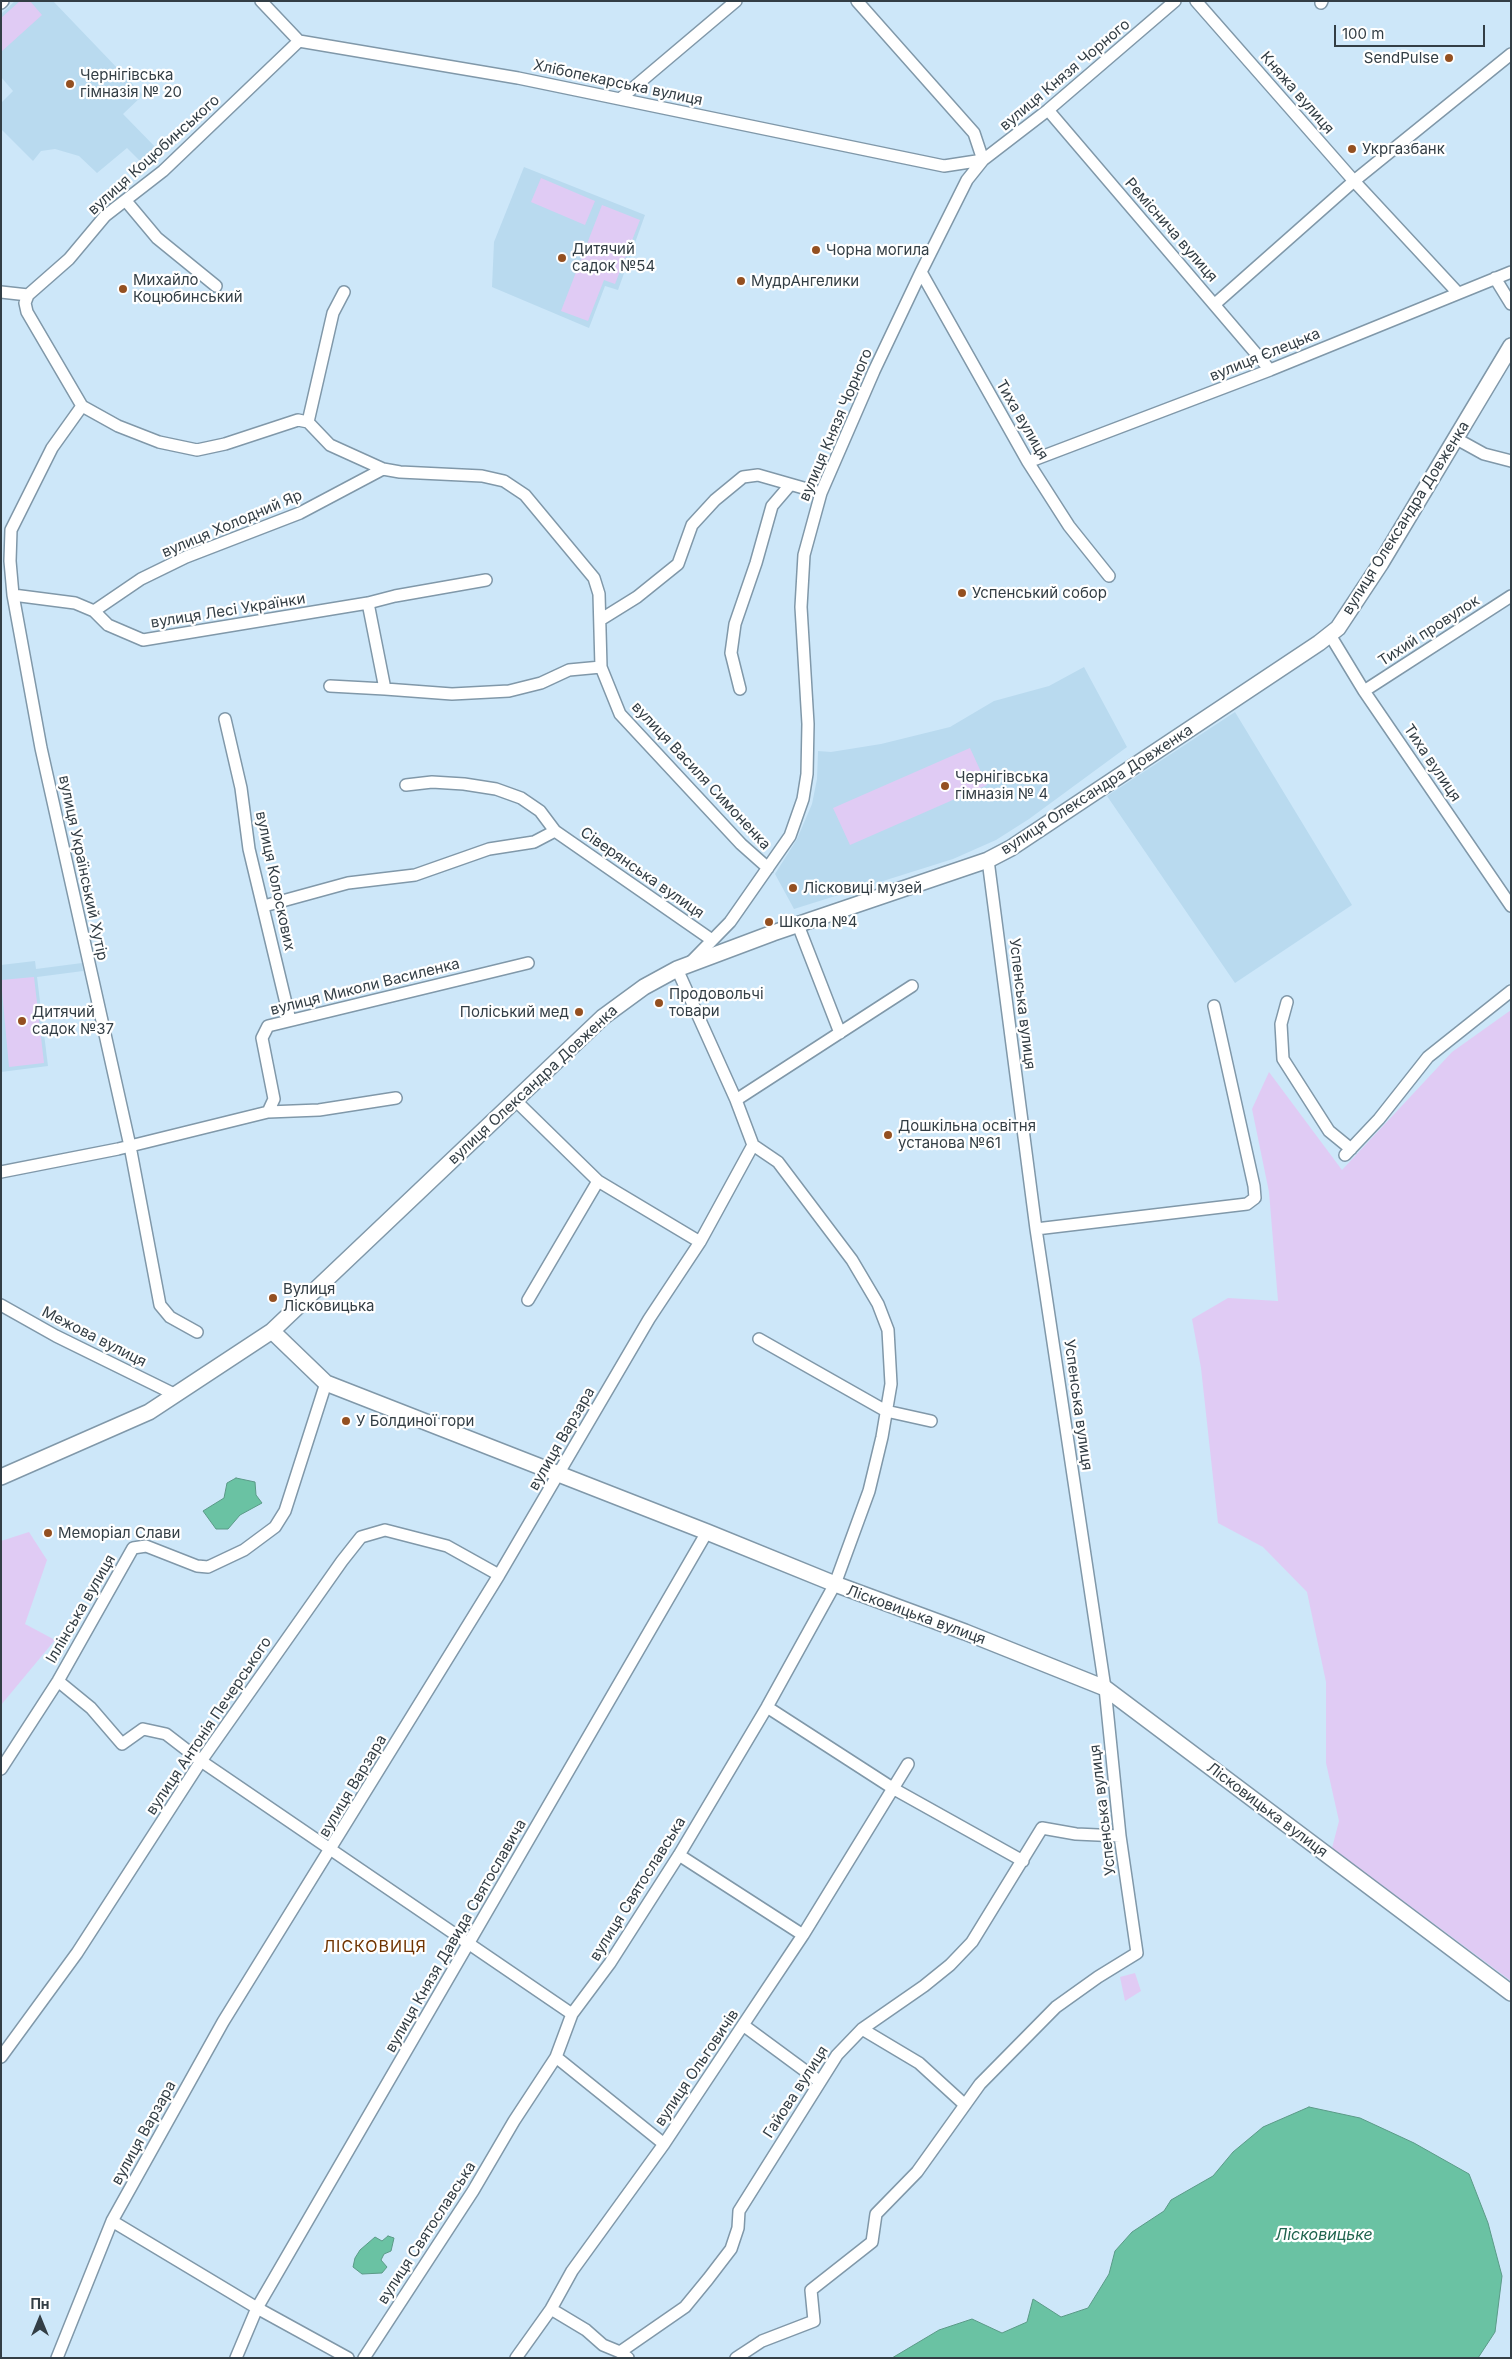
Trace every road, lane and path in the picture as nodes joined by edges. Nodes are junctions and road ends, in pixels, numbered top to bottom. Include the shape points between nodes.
1 (261, 1) edge
2 (736, 1) edge
3 (857, 1) edge
4 (1176, 1) edge
5 (1196, 1) edge
6 (299, 41) junction
7 (1511, 54) edge
8 (620, 99) junction
9 (1048, 110) junction
10 (983, 160) junction
11 (1354, 181) junction
12 (126, 201) junction
13 (920, 272) junction
14 (1511, 272) edge
15 (1495, 278) junction
16 (216, 286) dead end
17 (1, 292) edge
18 (344, 292) dead end
19 (1458, 293) junction
20 (28, 295) junction
21 (1215, 304) junction
22 (1511, 304) edge
23 (1511, 346) edge
24 (1270, 370) junction
25 (82, 406) junction
26 (308, 422) junction
27 (1455, 438) junction
28 (1511, 461) edge
29 (1028, 462) junction
30 (383, 469) junction
31 (790, 485) junction
32 (820, 493) junction
33 (5, 562) edge
34 (1109, 576) dead end
35 (486, 580) dead end
36 (13, 595) junction
37 (1511, 596) edge
38 (368, 603) junction
39 (94, 611) junction
40 (600, 620) junction
41 (1330, 635) junction
42 (600, 667) junction
43 (330, 686) dead end
44 (385, 689) junction
45 (740, 689) dead end
46 (1364, 690) junction
47 (225, 719) dead end
48 (406, 785) dead end
49 (555, 830) junction
50 (988, 860) junction
51 (768, 868) junction
52 (264, 906) junction
53 (1511, 906) edge
54 (798, 925) junction
55 (712, 940) junction
56 (528, 963) dead end
57 (683, 967) junction
58 (912, 986) dead end
59 (1511, 991) edge
60 (1287, 1002) dead end
61 (1214, 1006) dead end
62 (290, 1020) junction
63 (840, 1034) junction
64 (396, 1098) dead end
65 (515, 1100) junction
66 (736, 1100) junction
67 (268, 1112) junction
68 (753, 1145) junction
69 (130, 1146) junction
70 (1, 1172) edge
71 (598, 1181) junction
72 (1036, 1229) junction
73 (700, 1242) junction
74 (528, 1300) dead end
75 (1, 1305) edge
76 (272, 1331) junction
77 (197, 1332) dead end
78 (759, 1339) dead end
79 (326, 1384) junction
80 (174, 1394) junction
81 (886, 1411) junction
82 (931, 1421) dead end
83 (559, 1474) junction
84 (1, 1477) edge
85 (708, 1532) junction
86 (499, 1576) junction
87 (835, 1584) junction
88 (58, 1681) junction
89 (1105, 1688) junction
90 (767, 1707) junction
91 (201, 1761) junction
92 (908, 1764) dead end
93 (1, 1769) edge
94 (894, 1789) junction
95 (1120, 1836) junction
96 (331, 1850) junction
97 (679, 1855) junction
98 (1023, 1861) junction
99 (803, 1935) junction
100 (470, 1943) junction
101 (1511, 1993) edge
102 (572, 2014) junction
103 (743, 2026) junction
104 (862, 2029) junction
105 (1, 2057) edge
106 (556, 2057) junction
107 (819, 2081) junction
108 (965, 2105) junction
109 (664, 2144) junction
110 (112, 2220) junction
111 (257, 2308) junction
112 (551, 2309) junction
113 (624, 2355) edge
114 (57, 2358) edge
115 (236, 2358) edge
116 (348, 2358) edge
117 (364, 2358) edge
118 (516, 2358) edge
119 (736, 2358) edge

1 - 6 street
2 - 8 street
3 - 10 street via 974,133
4 - 9 street, вулиця Князя Чорного
5 - 11 street, Княжа вулиця
6 - 8 street, Хлібопекарська вулиця via 518,78
6 - 12 street, вулиця Коцюбинського via 163,171
7 - 11 street
8 - 10 street, Хлібопекарська вулиця via 944,166
9 - 10 street, вулиця Князя Чорного
9 - 21 street, Реміснича вулиця
10 - 13 street, вулиця Князя Чорного via 967,180
11 - 19 street, Княжа вулиця
11 - 21 street
12 - 16 street via 157,238
12 - 20 street, вулиця Коцюбинського via 105,216 69,260
13 - 29 street, Тиха вулиця
13 - 32 street, вулиця Князя Чорного
14 - 15 street, вулиця Єлецька
15 - 19 street, вулиця Єлецька
15 - 22 street
17 - 20 street
18 - 26 street via 333,313
19 - 24 street, вулиця Єлецька
20 - 25 street via 25,303 27,312
21 - 24 street, Реміснича вулиця
23 - 27 main road, вулиця Олександра Довженка
24 - 29 street, вулиця Єлецька
25 - 26 street via 118,426 197,450 298,420
25 - 33 street, вулиця Український Хутір via 52,448 11,530
26 - 30 street, вулиця Василя Симоненка via 330,445
27 - 28 street via 1484,454
27 - 41 main road, вулиця Олександра Довженка via 1380,564 1338,628
29 - 34 street, Тиха вулиця via 1069,526
30 - 39 street, вулиця Холодний Яр via 300,513 186,557 141,579
30 - 40 street, вулиця Василя Симоненка via 482,476 504,481 525,495 594,578 599,594
31 - 32 street
31 - 40 street via 758,475 743,476 692,524 678,564 638,597
31 - 45 street via 772,506 735,624 731,653
32 - 51 street, вулиця Князя Чорного via 804,555 801,607 808,774 790,836
33 - 36 street, вулиця Український Хутір
35 - 38 street, вулиця Лесі Українки
36 - 39 street, вулиця Лесі Українки via 75,603
36 - 69 street, вулиця Український Хутір via 41,748
37 - 46 street, Тихий провулок
38 - 39 street, вулиця Лесі Українки via 143,640 108,625
38 - 44 street
40 - 42 street, вулиця Василя Симоненка
41 - 46 street, Тиха вулиця
41 - 50 main road, вулиця Олександра Довженка via 1011,848
42 - 44 street via 569,670 541,683 509,691 452,694
42 - 51 street, вулиця Василя Симоненка via 620,714 741,844
43 - 44 street
46 - 53 street, Тиха вулиця
47 - 52 street, вулиця Колоскових via 249,849
48 - 49 street, Сіверянська вулиця via 432,782 496,789 521,798 540,811
49 - 52 street via 534,842 489,849 415,875 348,883
49 - 55 street, Сіверянська вулиця
50 - 54 main road, вулиця Олександра Довженка
50 - 72 street, Успенська вулиця
51 - 55 street, вулиця Князя Чорного via 730,922
52 - 62 street, вулиця Колоскових
54 - 57 main road, вулиця Олександра Довженка
54 - 63 street
55 - 57 street, вулиця Князя Чорного
56 - 62 street, вулиця Миколи Василенка
57 - 65 main road, вулиця Олександра Довженка via 644,987 603,1016
57 - 66 street
58 - 63 street
59 - 60 street via 1428,1057 1348,1152 1329,1131 1282,1059 1281,1024
61 - 72 street via 1254,1198 1247,1204
62 - 67 street, вулиця Миколи Василенка via 268,1026 262,1038 274,1099
63 - 66 street
64 - 67 street via 319,1110
65 - 71 street
65 - 76 main road, вулиця Олександра Довженка
66 - 68 street
67 - 69 street
68 - 73 street, вулиця Варзара
68 - 81 street, вулиця Святославська via 778,1162 788,1174 852,1260 878,1304 888,1330 891,1384
69 - 70 street
69 - 77 street, вулиця Український Хутір via 160,1305 170,1317
71 - 73 street
71 - 74 street
72 - 89 street, Успенська вулиця
73 - 83 street, вулиця Варзара via 649,1319
75 - 80 street, Межова вулиця
76 - 79 main road, Лісковицька вулиця
76 - 80 main road, вулиця Олександра Довженка
78 - 81 street
79 - 83 main road, Лісковицька вулиця
79 - 88 street, Іллінська вулиця via 285,1511 276,1527 244,1550 208,1567 197,1566 146,1546 133,1548
80 - 84 main road, вулиця Олександра Довженка via 149,1412
81 - 82 street
81 - 87 street, вулиця Святославська via 869,1491
83 - 85 main road, Лісковицька вулиця
83 - 86 street, вулиця Варзара
85 - 87 main road, Лісковицька вулиця
85 - 100 street, вулиця Князя Давида Святославича via 618,1682
86 - 91 street, вулиця Антонія Печерського via 447,1546 385,1530 361,1537
86 - 96 street, вулиця Варзара
87 - 89 main road, Лісковицька вулиця
87 - 90 street, вулиця Святославська
88 - 91 street via 91,1708 122,1744 143,1729 158,1732 166,1734
88 - 93 street, Іллінська вулиця
89 - 95 street, Успенська вулиця
89 - 101 main road, Лісковицька вулиця
90 - 94 street
90 - 97 street, вулиця Святославська
91 - 96 street
91 - 105 street, вулиця Антонія Печерського via 76,1953
92 - 94 street, вулиця Ольговичів
94 - 98 street
94 - 99 street, вулиця Ольговичів
95 - 98 street, Гайова вулиця via 1042,1828
95 - 108 street, Успенська вулиця via 1137,1954 1056,2007 980,2084
96 - 100 street
96 - 110 street, вулиця Варзара via 223,2022
97 - 99 street
97 - 102 street, вулиця Святославська via 610,1963
98 - 104 street, Гайова вулиця via 972,1942 950,1965 911,1997 889,2008
99 - 103 street, вулиця Ольговичів
100 - 102 street
100 - 111 street, вулиця Князя Давида Святославича
102 - 106 street, вулиця Святославська
103 - 107 street
103 - 109 street, вулиця Ольговичів
104 - 107 street, Гайова вулиця via 837,2054
104 - 108 street via 920,2063
106 - 109 street
106 - 117 street, вулиця Святославська via 473,2192
107 - 113 street, Гайова вулиця via 739,2211 738,2228 731,2249 685,2307
108 - 119 street via 917,2172 876,2214 872,2242 811,2290 814,2321 762,2341
109 - 112 street, вулиця Ольговичів via 572,2271
110 - 111 street
110 - 114 street, вулиця Варзара
111 - 115 street, вулиця Князя Давида Святославича
111 - 116 street
112 - 113 street via 586,2330 603,2345
112 - 118 street, вулиця Ольговичів

